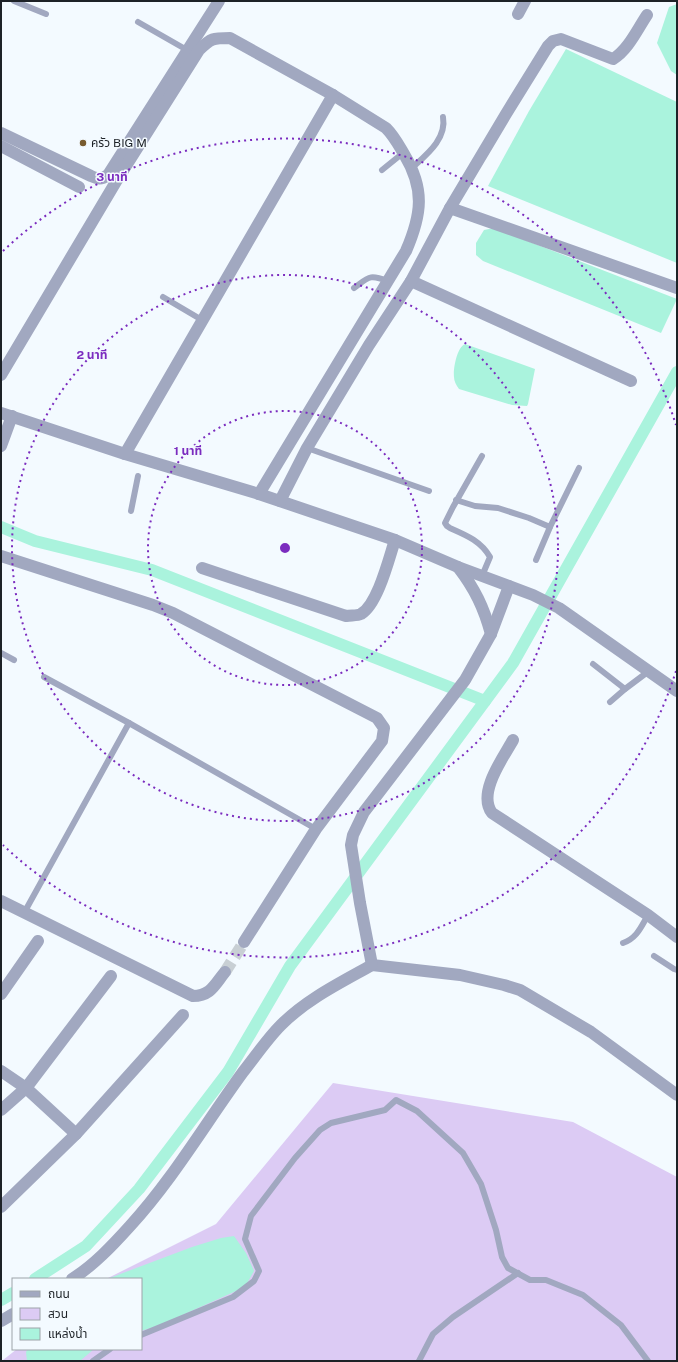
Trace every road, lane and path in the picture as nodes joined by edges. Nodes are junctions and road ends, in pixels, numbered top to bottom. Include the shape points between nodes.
1 (14, 1) edge
2 (218, 1) edge
3 (525, 1) edge
4 (46, 14) dead end
5 (518, 14) dead end
6 (647, 16) dead end
7 (138, 22) dead end
8 (187, 50) junction
9 (333, 95) junction
10 (443, 117) dead end
11 (1, 133) edge
12 (1, 146) edge
13 (404, 153) junction
14 (412, 168) junction
15 (382, 170) dead end
16 (79, 187) dead end
17 (450, 208) junction
18 (388, 280) junction
19 (411, 281) junction
20 (354, 288) dead end
21 (677, 288) edge
22 (163, 297) dead end
23 (202, 320) junction
24 (1, 375) edge
25 (631, 381) dead end
26 (6, 414) edge
27 (1, 446) edge
28 (308, 448) junction
29 (125, 454) junction
30 (482, 456) dead end
31 (580, 468) dead end
32 (138, 476) dead end
33 (429, 491) dead end
34 (259, 494) junction
35 (456, 500) junction
36 (280, 501) junction
37 (131, 511) dead end
38 (550, 527) junction
39 (395, 540) junction
40 (1, 556) edge
41 (536, 560) dead end
42 (458, 567) junction
43 (202, 568) dead end
44 (482, 576) junction
45 (509, 586) junction
46 (491, 634) junction
47 (1, 653) edge
48 (14, 660) dead end
49 (593, 664) dead end
50 (649, 671) junction
51 (44, 677) dead end
52 (625, 689) junction
53 (677, 691) edge
54 (610, 702) dead end
55 (129, 723) junction
56 (513, 740) dead end
57 (316, 829) junction
58 (1, 901) edge
59 (24, 913) junction
60 (648, 915) junction
61 (677, 937) edge
62 (38, 941) dead end
63 (244, 942) tunnel mouth
64 (623, 943) dead end
65 (654, 956) dead end
66 (372, 965) junction
67 (677, 970) edge
68 (225, 972) tunnel mouth
69 (111, 976) dead end
70 (1, 994) edge
71 (183, 1015) dead end
72 (1, 1071) edge
73 (26, 1088) junction
74 (677, 1095) edge
75 (1, 1110) edge
76 (76, 1134) junction
77 (1, 1207) edge
78 (518, 1273) junction
79 (73, 1278) edge
80 (12, 1315) edge
81 (1, 1321) edge
82 (142, 1335) edge
83 (109, 1350) edge
84 (93, 1361) edge
85 (419, 1361) edge
86 (648, 1361) edge

1 - 4 lane
2 - 8 street
3 - 5 street
6 - 17 street via 625,48 613,59 561,39 553,41
7 - 8 lane
8 - 11 street via 104,178 91,176
9 - 13 street via 386,128
9 - 23 street
9 - 24 street via 230,38 216,38 208,42 199,50 121,173
10 - 14 lane via 443,132 429,152
12 - 16 street
13 - 14 street
13 - 15 lane
14 - 18 street via 418,195 414,231 406,251
17 - 19 street
17 - 21 street
18 - 20 lane via 369,277
18 - 34 street
19 - 25 street
19 - 28 street via 369,345
22 - 23 lane
23 - 29 street
26 - 27 street
26 - 29 street
28 - 33 lane
28 - 36 street
29 - 34 street
30 - 35 lane
31 - 38 lane
32 - 37 lane
34 - 36 street
35 - 38 lane via 475,506 498,508
35 - 44 lane via 445,523 474,540 490,557
36 - 39 street
38 - 41 lane
39 - 42 street
39 - 43 street via 380,585 368,608 358,615 346,616
40 - 57 street via 173,613 377,718 384,728 382,741
42 - 44 street
42 - 46 street via 479,600
44 - 45 street
45 - 46 street
45 - 50 street via 559,608
46 - 66 street via 466,680 364,812 353,835 351,845
47 - 48 lane
49 - 52 lane
50 - 52 lane
50 - 53 street
51 - 55 lane
52 - 54 lane
55 - 57 lane
55 - 59 lane
56 - 60 street via 489,786 488,804 492,813
57 - 63 street
58 - 59 street
59 - 68 street via 193,996 208,993
60 - 61 street
60 - 64 lane via 638,933
62 - 70 street
65 - 67 lane
66 - 74 street via 460,974 520,990 590,1032
66 - 79 street via 305,1004 280,1026 224,1098 142,1213 107,1252
69 - 73 street
71 - 76 street
72 - 73 street
73 - 75 street
73 - 76 street
76 - 77 street
78 - 82 lane via 508,1268 502,1257 481,1184 463,1153 417,1111 396,1100 385,1110 331,1123 320,1130 295,1158 251,1216 245,1239 259,1272 254,1282 234,1297
78 - 85 lane via 453,1317 433,1334
78 - 86 lane via 530,1280 546,1280 583,1295 621,1325
80 - 81 street
83 - 84 lane

